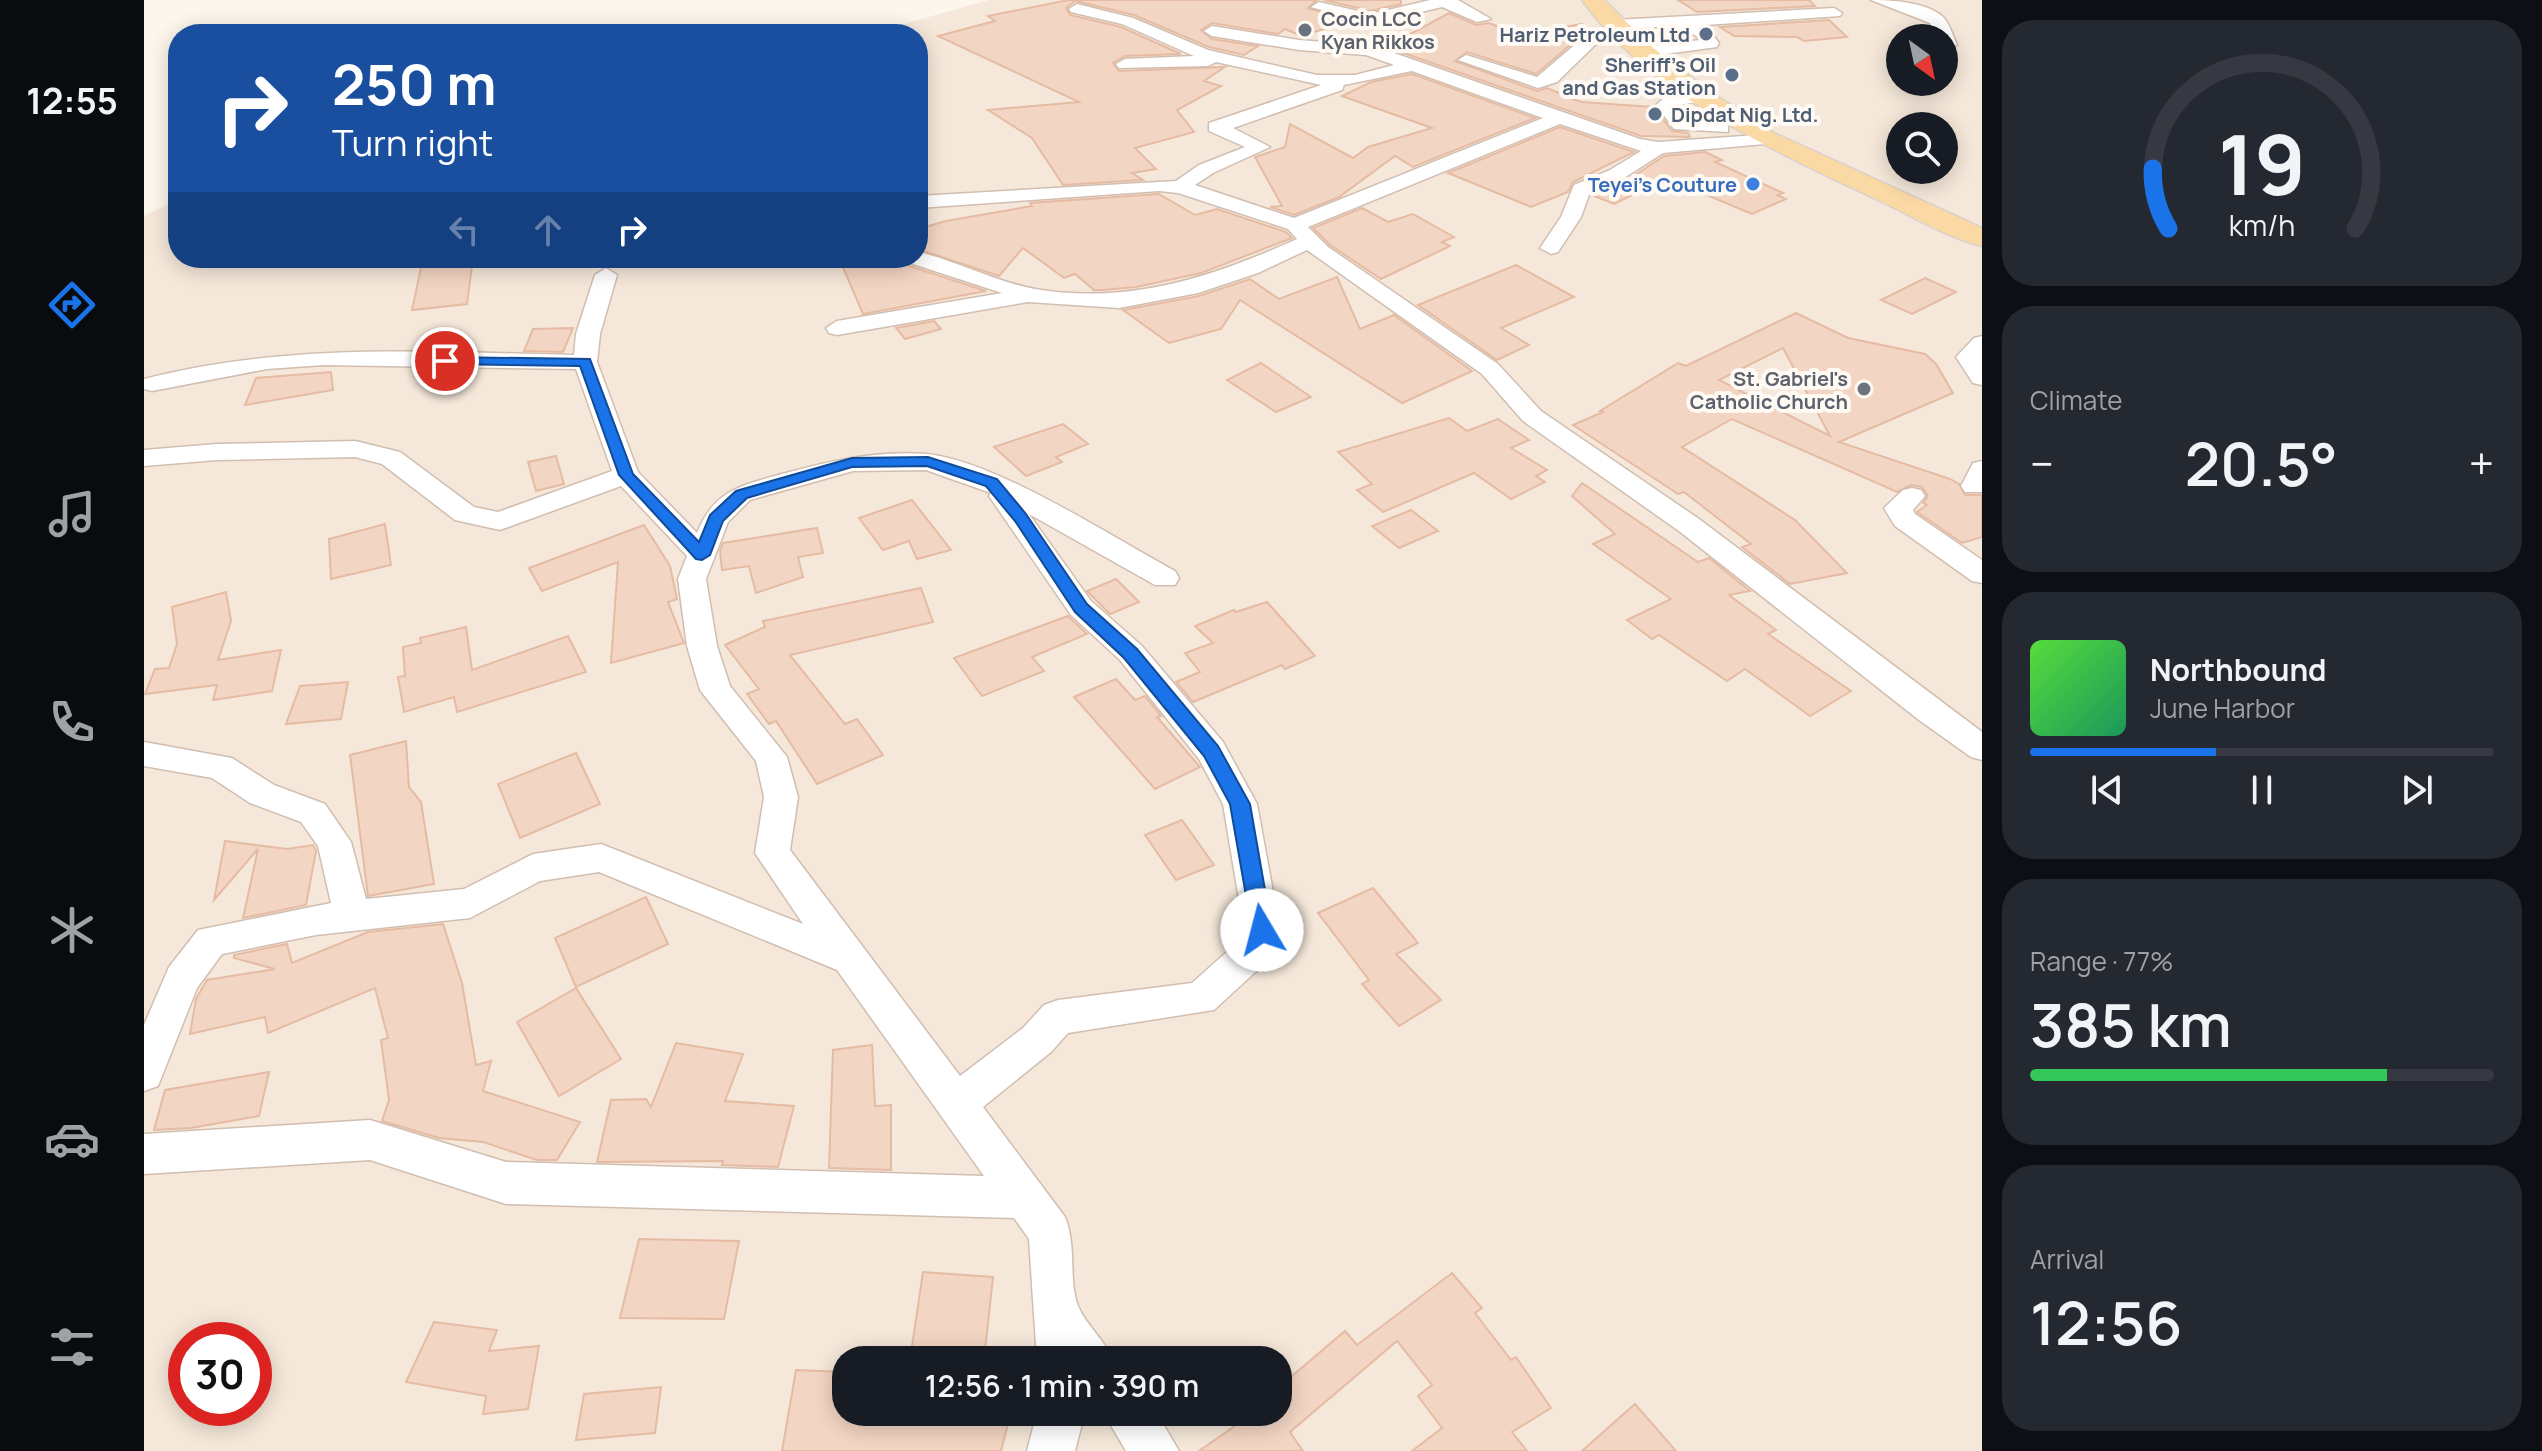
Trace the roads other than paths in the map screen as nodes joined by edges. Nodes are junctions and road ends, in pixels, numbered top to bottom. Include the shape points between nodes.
1 (1879, 0) edge
2 (1447, 1) edge
3 (1590, 1) edge
4 (1319, 7) dead end
5 (1077, 9) dead end
6 (1834, 13) dead end
7 (1371, 19) junction
8 (1483, 19) dead end
9 (1939, 24) edge
10 (1212, 31) dead end
11 (1626, 35) junction
12 (1368, 50) junction
13 (1227, 59) junction
14 (1466, 60) dead end
15 (1125, 64) dead end
16 (1411, 66) junction
17 (1355, 80) junction
18 (1701, 96) junction
19 (1558, 118) junction
20 (1760, 133) junction
21 (1658, 148) junction
22 (1180, 187) junction
23 (928, 200) edge
24 (1302, 233) junction
25 (1982, 238) edge
26 (1551, 248) dead end
27 (928, 261) edge
28 (606, 275) dead end
29 (1028, 295) junction
30 (837, 328) dead end
31 (1982, 343) edge
32 (585, 362) junction
33 (1982, 378) edge
34 (152, 384) dead end
35 (144, 458) edge
36 (626, 475) junction
37 (991, 482) junction
38 (1912, 496) dead end
39 (702, 555) junction
40 (1982, 574) edge
41 (1165, 578) dead end
42 (1982, 748) edge
43 (144, 754) edge
44 (352, 916) junction
45 (852, 960) junction
46 (144, 1073) edge
47 (957, 1103) junction
48 (144, 1154) edge
49 (1026, 1198) junction
50 (1059, 1338) edge
51 (1057, 1426) edge
52 (1137, 1426) edge
53 (1051, 1451) edge
54 (1155, 1451) edge

1 - 9 street via 1930,16
2 - 7 street
2 - 8 street
3 - 11 main road
4 - 7 street
5 - 13 street via 1127,21
6 - 11 street
7 - 12 street
10 - 12 street
11 - 14 street via 1590,41 1551,78 1538,83
11 - 18 main road
12 - 16 street
13 - 15 street
13 - 17 street via 1317,80
16 - 17 street
16 - 19 street
17 - 22 street via 1216,127 1261,147 1206,169
18 - 20 main road
18 - 20 street via 1665,105 1686,127
19 - 21 street
19 - 24 street
20 - 21 street
20 - 25 main road
21 - 26 street via 1581,189
22 - 23 street
22 - 24 street
24 - 29 street via 1250,268 1190,288 1119,301
24 - 42 street via 1427,329 1490,369 1532,416 1689,525
27 - 29 street
28 - 32 street
29 - 30 street
31 - 33 street via 1968,357
32 - 34 street via 324,358 267,362
32 - 36 street
35 - 36 street via 355,449 391,458 465,514 500,521
36 - 39 street
37 - 39 street via 928,462 852,463 741,494 716,519
37 - 41 street
37 - 47 street via 1081,608 1131,653 1211,751 1240,804 1262,930 1251,953 1201,998 1058,1017
38 - 40 street via 1898,508 1905,520
39 - 45 street via 692,579 702,646 716,690 771,757 781,797 772,853
43 - 44 street via 220,767 262,794 313,813 334,842
44 - 45 street via 470,903 533,868 601,858
44 - 46 street via 211,941 182,979
45 - 47 street
47 - 49 street
48 - 49 street via 370,1140 506,1183
49 - 50 street via 1050,1232
51 - 53 street
52 - 54 street

